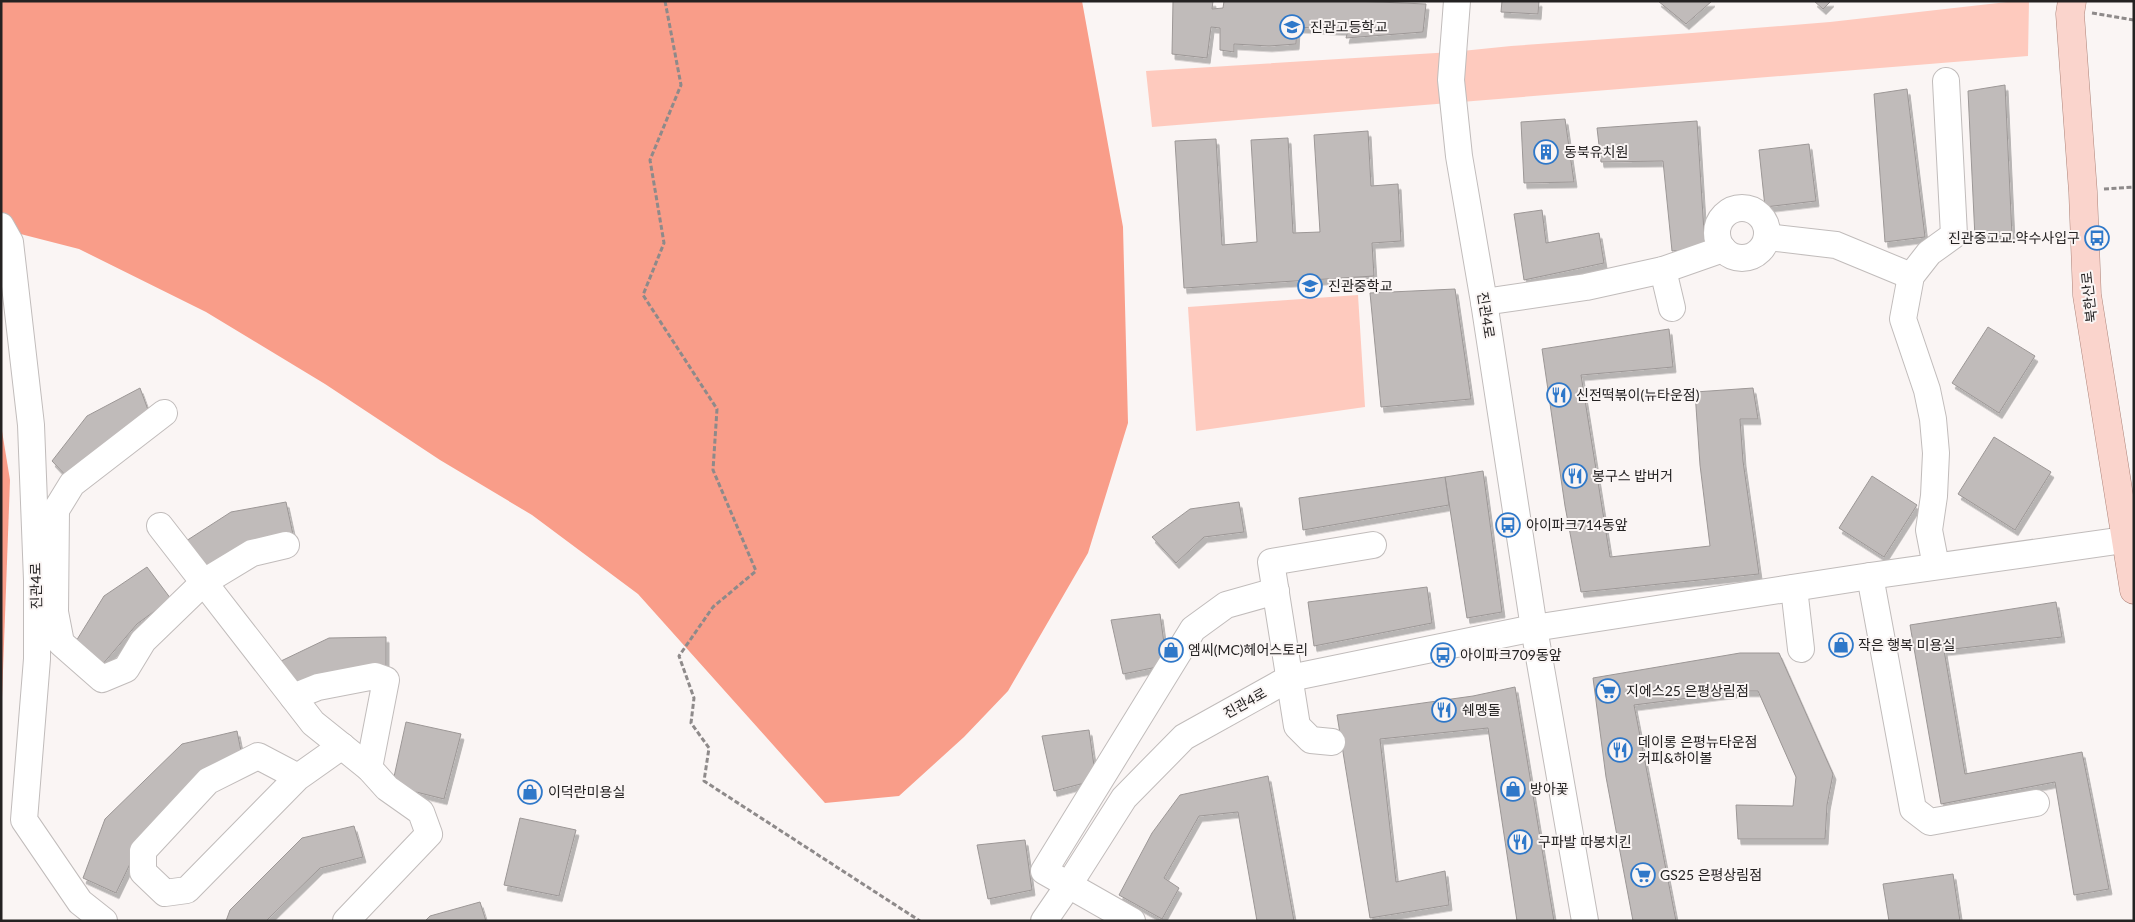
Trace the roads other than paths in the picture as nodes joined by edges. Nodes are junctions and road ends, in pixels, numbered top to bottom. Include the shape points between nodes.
1 (1457, 1) edge
2 (2082, 7) edge
3 (1946, 81) dead end
4 (1, 226) edge
5 (1767, 236) junction
6 (1723, 249) junction
7 (1663, 270) junction
8 (1910, 276) junction
9 (1484, 302) junction
10 (1672, 308) dead end
11 (164, 412) dead end
12 (160, 526) dead end
13 (2124, 540) junction
14 (1373, 545) dead end
15 (286, 546) dead end
16 (1936, 566) junction
17 (1870, 576) junction
18 (204, 582) junction
19 (1794, 588) junction
20 (2134, 590) edge
21 (1276, 591) junction
22 (1534, 628) junction
23 (1801, 649) dead end
24 (1290, 678) junction
25 (293, 697) junction
26 (1332, 742) dead end
27 (342, 746) junction
28 (368, 768) junction
29 (298, 777) junction
30 (2036, 803) dead end
31 (1068, 886) junction
32 (104, 921) edge
33 (346, 921) edge
34 (1044, 921) edge
35 (1132, 921) edge
36 (1585, 921) edge

1 - 9 street, 진관4로 via 1452,52 1458,156
2 - 13 main road, 북한산로 via 2070,14 2087,295
3 - 8 street via 1954,235 1929,254
4 - 32 street, 진관4로 via 10,242 31,425 37,659 24,820 80,902
5 - 6 street via 1760,251 1753,256 1737,258
5 - 6 street via 1764,220 1758,214 1751,210 1735,210 1728,213 1718,226
5 - 8 street via 1836,245
6 - 7 street
7 - 9 street
7 - 10 street
8 - 16 street via 1903,319 1927,390 1933,419 1936,453 1929,530
9 - 22 street, 진관4로
11 - 18 street via 72,484 56,510 55,612 61,643 102,679 126,669 143,641
12 - 18 street
13 - 16 street
13 - 20 main road, 북한산로
14 - 21 street via 1271,562
15 - 18 street via 252,553
16 - 17 street
17 - 19 street
17 - 30 street via 1912,808 1930,822
18 - 25 street
19 - 22 street
19 - 23 street
21 - 24 street
21 - 31 street via 1226,605 1193,629 1044,871
22 - 24 street, 진관4로
22 - 36 street, 진관4로
24 - 26 street via 1297,726 1311,740
24 - 31 street, 진관4로 via 1184,737 1124,798
25 - 27 street via 313,723
25 - 28 street via 318,687 365,677 386,680
27 - 28 street
27 - 29 street
28 - 33 street via 387,788 421,812 429,834
29 - 29 street via 187,890 166,893 143,872 143,851 208,781 258,756
31 - 34 street, 진관4로
31 - 35 street

